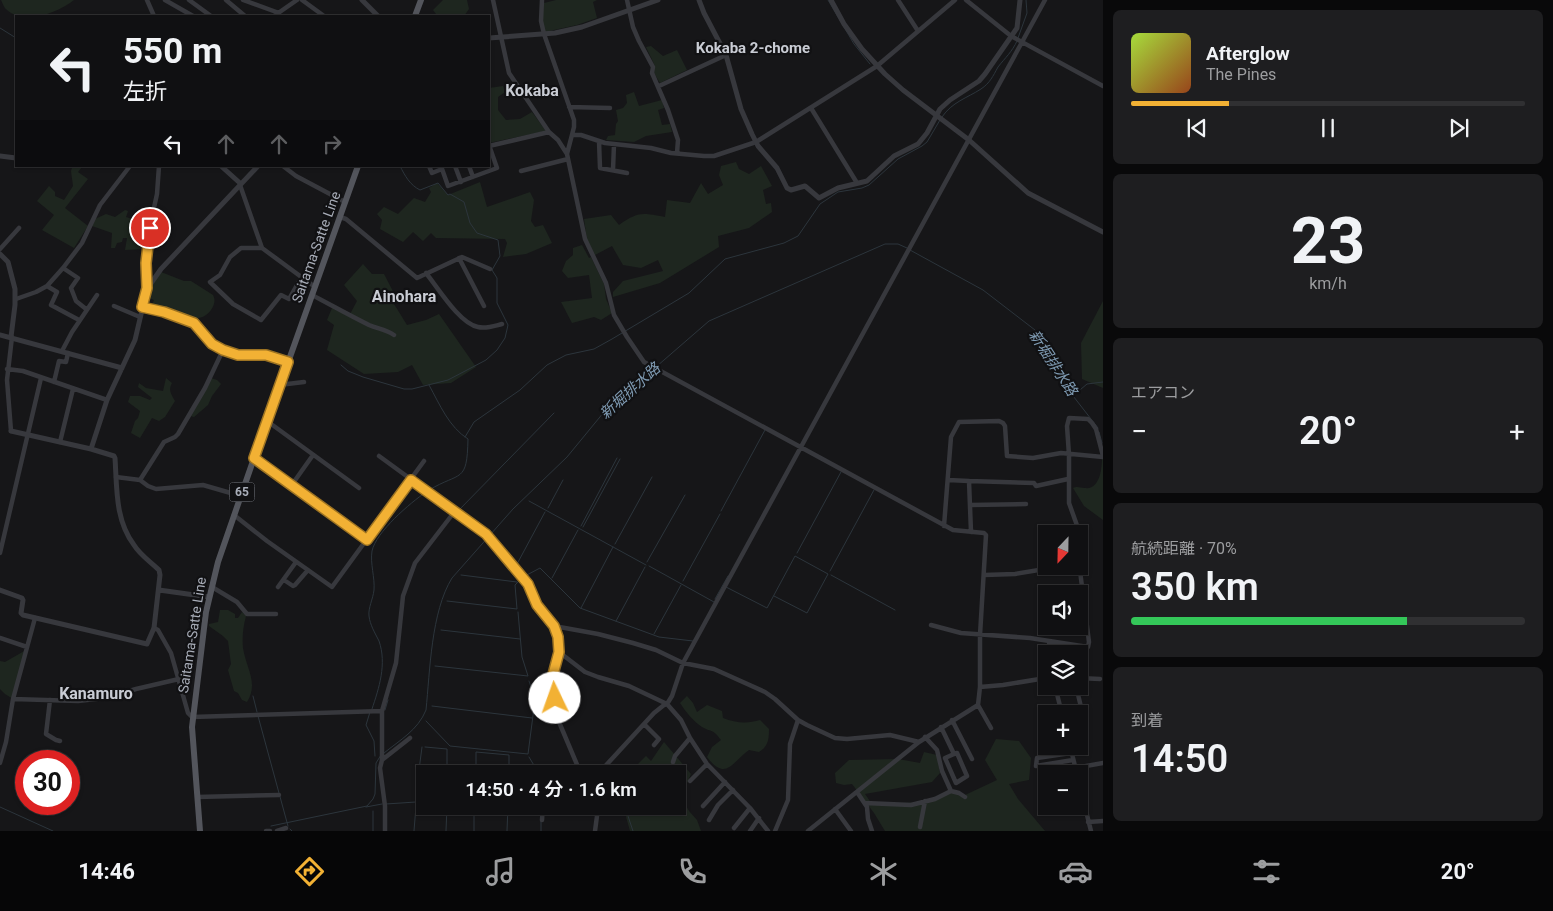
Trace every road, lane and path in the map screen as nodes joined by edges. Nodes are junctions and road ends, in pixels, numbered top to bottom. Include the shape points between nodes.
1 (146, 0) edge
2 (166, 0) edge
3 (189, 0) edge
4 (226, 0) edge
5 (243, 0) edge
6 (297, 0) edge
7 (302, 0) edge
8 (421, 0) edge
9 (493, 0) edge
10 (542, 0) edge
11 (627, 0) edge
12 (658, 0) edge
13 (699, 0) edge
14 (831, 0) edge
15 (898, 0) edge
16 (955, 0) edge
17 (966, 0) edge
18 (1020, 0) edge
19 (1045, 0) edge
20 (365, 1) edge
21 (309, 2) edge
22 (630, 10) junction
23 (276, 14) edge
24 (154, 15) edge
25 (191, 15) edge
26 (210, 15) edge
27 (244, 15) edge
28 (323, 15) edge
29 (377, 15) edge
30 (415, 15) edge
31 (918, 31) junction
32 (544, 34) junction
33 (1011, 36) junction
34 (500, 37) junction
35 (490, 38) edge
36 (1022, 42) junction
37 (726, 55) junction
38 (877, 66) junction
39 (659, 86) junction
40 (1103, 86) edge
41 (568, 107) junction
42 (610, 108) dead end
43 (811, 108) junction
44 (935, 115) junction
45 (549, 132) junction
46 (571, 137) junction
47 (558, 140) junction
48 (969, 140) junction
49 (599, 141) junction
50 (756, 142) junction
51 (614, 144) junction
52 (490, 145) edge
53 (490, 148) edge
54 (677, 154) junction
55 (0, 156) edge
56 (568, 156) junction
57 (15, 158) edge
58 (503, 166) dead end
59 (129, 167) edge
60 (158, 167) edge
61 (222, 167) edge
62 (257, 167) edge
63 (284, 167) edge
64 (358, 167) edge
65 (429, 167) edge
66 (455, 167) edge
67 (469, 167) edge
68 (483, 167) edge
69 (441, 168) edge
70 (497, 168) junction
71 (613, 170) junction
72 (521, 171) dead end
73 (485, 172) junction
74 (627, 172) dead end
75 (473, 177) junction
76 (461, 182) junction
77 (857, 183) junction
78 (241, 185) junction
79 (345, 202) junction
80 (340, 217) junction
81 (19, 228) dead end
82 (1103, 232) edge
83 (262, 248) junction
84 (0, 249) edge
85 (0, 254) edge
86 (460, 258) junction
87 (63, 268) junction
88 (490, 270) dead end
89 (426, 273) junction
90 (302, 278) junction
91 (47, 286) junction
92 (315, 287) junction
93 (147, 288) junction
94 (97, 294) dead end
95 (312, 295) junction
96 (16, 299) junction
97 (114, 306) dead end
98 (484, 306) dead end
99 (142, 307) junction
100 (86, 309) junction
101 (140, 317) junction
102 (79, 320) junction
103 (502, 324) dead end
104 (0, 335) edge
105 (394, 335) dead end
106 (12, 337) junction
107 (223, 350) junction
108 (65, 352) junction
109 (288, 362) junction
110 (122, 368) junction
111 (7, 369) junction
112 (41, 378) junction
113 (54, 382) junction
114 (304, 382) dead end
115 (280, 385) junction
116 (73, 389) junction
117 (107, 400) junction
118 (267, 422) junction
119 (11, 431) joint
120 (28, 435) junction
121 (60, 442) junction
122 (800, 447) junction
123 (91, 449) junction
124 (1069, 454) junction
125 (313, 455) junction
126 (379, 456) dead end
127 (1103, 457) edge
128 (254, 458) junction
129 (424, 462) dead end
130 (116, 477) junction
131 (1068, 479) junction
132 (140, 480) junction
133 (411, 480) junction
134 (948, 480) junction
135 (969, 482) junction
136 (291, 486) junction
137 (359, 488) dead end
138 (241, 496) junction
139 (1026, 504) dead end
140 (970, 505) junction
141 (456, 511) junction
142 (234, 515) junction
143 (1077, 525) edge
144 (944, 526) junction
145 (971, 532) junction
146 (367, 540) junction
147 (0, 553) edge
148 (296, 562) junction
149 (308, 570) junction
150 (1038, 570) edge
151 (984, 575) junction
152 (1080, 575) edge
153 (284, 580) junction
154 (212, 586) junction
155 (278, 588) dead end
156 (0, 590) edge
157 (159, 590) junction
158 (209, 597) junction
159 (276, 614) dead end
160 (34, 618) junction
161 (931, 625) dead end
162 (554, 626) junction
163 (154, 628) junction
164 (980, 635) junction
165 (0, 638) edge
166 (1050, 641) junction
167 (1050, 645) edge
168 (27, 647) junction
169 (559, 652) junction
170 (683, 663) junction
171 (1088, 678) edge
172 (179, 679) junction
173 (1038, 679) edge
174 (1100, 679) dead end
175 (980, 687) junction
176 (13, 698) junction
177 (50, 700) junction
178 (667, 704) junction
179 (978, 705) junction
180 (382, 711) junction
181 (192, 717) junction
182 (798, 720) junction
183 (952, 720) junction
184 (644, 724) junction
185 (941, 727) junction
186 (991, 728) dead end
187 (925, 737) junction
188 (410, 738) dead end
189 (690, 738) junction
190 (60, 741) dead end
191 (918, 742) junction
192 (654, 745) dead end
193 (954, 754) junction
194 (1054, 755) edge
195 (1072, 755) edge
196 (382, 756) junction
197 (972, 759) dead end
198 (1073, 760) junction
199 (674, 762) dead end
200 (0, 763) edge
201 (1103, 763) edge
202 (708, 764) junction
203 (577, 765) edge
204 (606, 765) edge
205 (1074, 765) edge
206 (1088, 766) edge
207 (690, 781) dead end
208 (725, 782) junction
209 (732, 790) junction
210 (857, 792) junction
211 (951, 792) junction
212 (279, 795) dead end
213 (197, 797) junction
214 (965, 797) dead end
215 (925, 801) junction
216 (865, 803) junction
217 (703, 806) dead end
218 (750, 808) junction
219 (835, 809) junction
220 (542, 815) edge
221 (597, 815) edge
222 (1086, 815) edge
223 (759, 818) junction
224 (542, 820) dead end
225 (709, 820) dead end
226 (1103, 821) edge
227 (1088, 822) junction
228 (920, 827) dead end
229 (286, 828) dead end
230 (734, 828) dead end
231 (200, 831) edge
232 (276, 831) edge
233 (385, 831) edge
234 (595, 831) edge
235 (750, 831) edge
236 (768, 831) edge
237 (775, 831) edge
238 (808, 831) edge
239 (851, 831) edge
240 (872, 831) edge
241 (1090, 831) edge

1 - 24 street
2 - 25 street
3 - 26 street
4 - 27 street
5 - 23 street
6 - 23 street
7 - 21 street
8 - 30 main road
9 - 34 street
10 - 32 street via 540,21
11 - 22 street
12 - 22 street
13 - 37 street
14 - 38 street via 853,36
15 - 31 street
16 - 31 street
17 - 33 street
18 - 33 street via 1017,28
19 - 36 street
20 - 29 street
21 - 28 street
22 - 32 street via 582,27
22 - 39 street via 633,27 653,66 652,73
31 - 38 street
32 - 34 street
32 - 41 street
33 - 36 street
33 - 44 street via 979,81 950,100
34 - 35 street
34 - 45 street via 509,73
36 - 40 street
36 - 48 street
37 - 39 street
37 - 50 street via 741,109
38 - 43 street
38 - 44 street
39 - 54 street via 678,140
41 - 42 street
41 - 46 street via 574,120
43 - 50 street
43 - 77 street
44 - 48 street
44 - 77 street via 928,133 918,144 894,156 866,181
45 - 47 street
45 - 52 street
46 - 47 street
46 - 49 street via 582,135
46 - 56 street
47 - 56 street
48 - 82 street via 1028,193
48 - 122 street
49 - 51 street
49 - 71 street via 600,168
50 - 54 street via 714,156
50 - 77 street via 791,190 805,186 819,198
51 - 54 street
51 - 71 street
53 - 70 street
55 - 57 street
56 - 72 street
56 - 122 street via 585,239 606,283 614,314 641,358
58 - 70 street
59 - 87 street via 100,205 82,243
60 - 93 street via 157,194 148,235
61 - 78 street
62 - 78 street
63 - 79 street
64 - 79 main road, Saitama-Satte Line / 65
65 - 69 street via 432,173
66 - 76 street
67 - 75 street
68 - 73 street
69 - 76 street via 448,186
70 - 73 street
71 - 74 street
73 - 75 street
75 - 76 street
78 - 83 street
78 - 93 street
79 - 80 main road, Saitama-Satte Line / 65
80 - 89 street via 417,278
80 - 92 main road, Saitama-Satte Line / 65
81 - 84 street
83 - 90 street
83 - 90 street via 241,248 230,257 220,275 210,282 233,304 261,320 281,294 288,299
85 - 96 street via 8,262
86 - 88 street
86 - 89 street
86 - 98 street
87 - 91 street
87 - 100 street via 78,278 71,288 76,301
89 - 103 street via 466,322 482,328
90 - 92 street
91 - 96 street
91 - 102 street via 57,292 51,305
92 - 95 main road, Saitama-Satte Line / 65
93 - 99 street
94 - 100 street
95 - 105 street
95 - 109 main road, Saitama-Satte Line / 65
96 - 106 street
97 - 101 street
99 - 101 street
99 - 107 street via 194,323 212,344
100 - 102 street
101 - 110 street via 135,340
102 - 108 street
104 - 106 street
106 - 108 street
106 - 111 street
107 - 109 street via 238,355 266,355
107 - 132 street via 178,434 164,442
108 - 110 street
108 - 113 street via 66,362 59,361
109 - 115 main road, Saitama-Satte Line / 65
110 - 117 street
111 - 112 street
111 - 119 street
112 - 113 street
112 - 120 street
113 - 116 street
114 - 115 street
115 - 118 main road, Saitama-Satte Line / 65
116 - 117 street
116 - 121 street
117 - 123 street
118 - 125 street
118 - 128 main road, Saitama-Satte Line / 65
119 - 120 street
120 - 121 street
120 - 147 street
121 - 123 street
122 - 144 street
122 - 170 street
123 - 130 street via 114,456
124 - 127 street
124 - 127 street via 1068,420 1088,419 1096,429
124 - 131 street
124 - 134 street via 1033,458 1007,456 1003,423 959,422 951,437
125 - 136 street
125 - 137 street
126 - 133 street
128 - 136 street
128 - 138 main road, Saitama-Satte Line / 65
129 - 133 street
130 - 132 street
130 - 157 street via 117,502 123,525 133,544 159,570
131 - 135 street via 1036,486 1034,483
131 - 143 street via 1069,503
132 - 138 street via 156,489 203,485
133 - 141 street
133 - 146 street
134 - 135 street
134 - 144 street
135 - 140 street
136 - 146 street
138 - 142 main road, Saitama-Satte Line / 65
139 - 140 street
140 - 145 street
141 - 162 street via 490,538 528,584 537,605
141 - 180 street via 412,567 403,596 396,663
142 - 148 street
142 - 154 main road, Saitama-Satte Line / 65
144 - 145 street
145 - 151 street via 986,535
146 - 149 street via 332,587
148 - 149 street
148 - 153 street
149 - 153 street via 293,586
150 - 151 street
151 - 164 street
152 - 166 street via 1089,644 1086,647
153 - 155 street
154 - 158 main road, Saitama-Satte Line / 65
154 - 159 street via 237,602 247,614
156 - 160 street via 22,598 22,615
157 - 158 street
157 - 163 street
158 - 181 main road, Saitama-Satte Line / 65
160 - 163 street via 147,644
160 - 168 street
161 - 164 street
162 - 169 street
162 - 170 street via 633,643
163 - 172 street via 170,651
164 - 166 street
164 - 175 street
165 - 168 street
166 - 167 street
168 - 176 street
169 - 178 street via 585,672 629,686
169 - 203 street via 551,682 559,722
170 - 178 street
170 - 182 street via 714,670 765,692
171 - 174 street
172 - 177 street via 105,698
172 - 181 street via 188,714
173 - 175 street
175 - 179 street
176 - 177 street
176 - 200 street
177 - 190 street via 46,734
178 - 184 street
178 - 189 street via 681,720
179 - 183 street
179 - 186 street
180 - 181 street
180 - 196 street
181 - 213 main road, Saitama-Satte Line / 65
182 - 191 street via 836,738 890,735
182 - 237 street via 790,744 788,800
183 - 185 street
183 - 197 street
184 - 192 street via 659,739
184 - 204 street
185 - 187 street
185 - 193 street
187 - 191 street
187 - 211 street via 937,750
188 - 196 street
189 - 199 street
189 - 202 street
191 - 210 street
193 - 193 street via 968,776 956,783 946,758
194 - 198 street via 1037,758 1036,766
195 - 198 street
196 - 233 street
198 - 205 street
201 - 206 street
202 - 207 street
202 - 208 street
208 - 209 street
208 - 217 street
209 - 218 street
209 - 225 street
210 - 216 street
210 - 219 street
211 - 214 street
211 - 215 street
212 - 213 street
213 - 231 main road, Saitama-Satte Line / 65
215 - 216 street via 909,805
215 - 228 street
216 - 240 street
218 - 223 street
218 - 230 street
219 - 238 street
219 - 239 street
220 - 224 street
221 - 234 street
222 - 227 street
223 - 235 street
223 - 236 street
226 - 227 street
227 - 241 street
229 - 232 street

